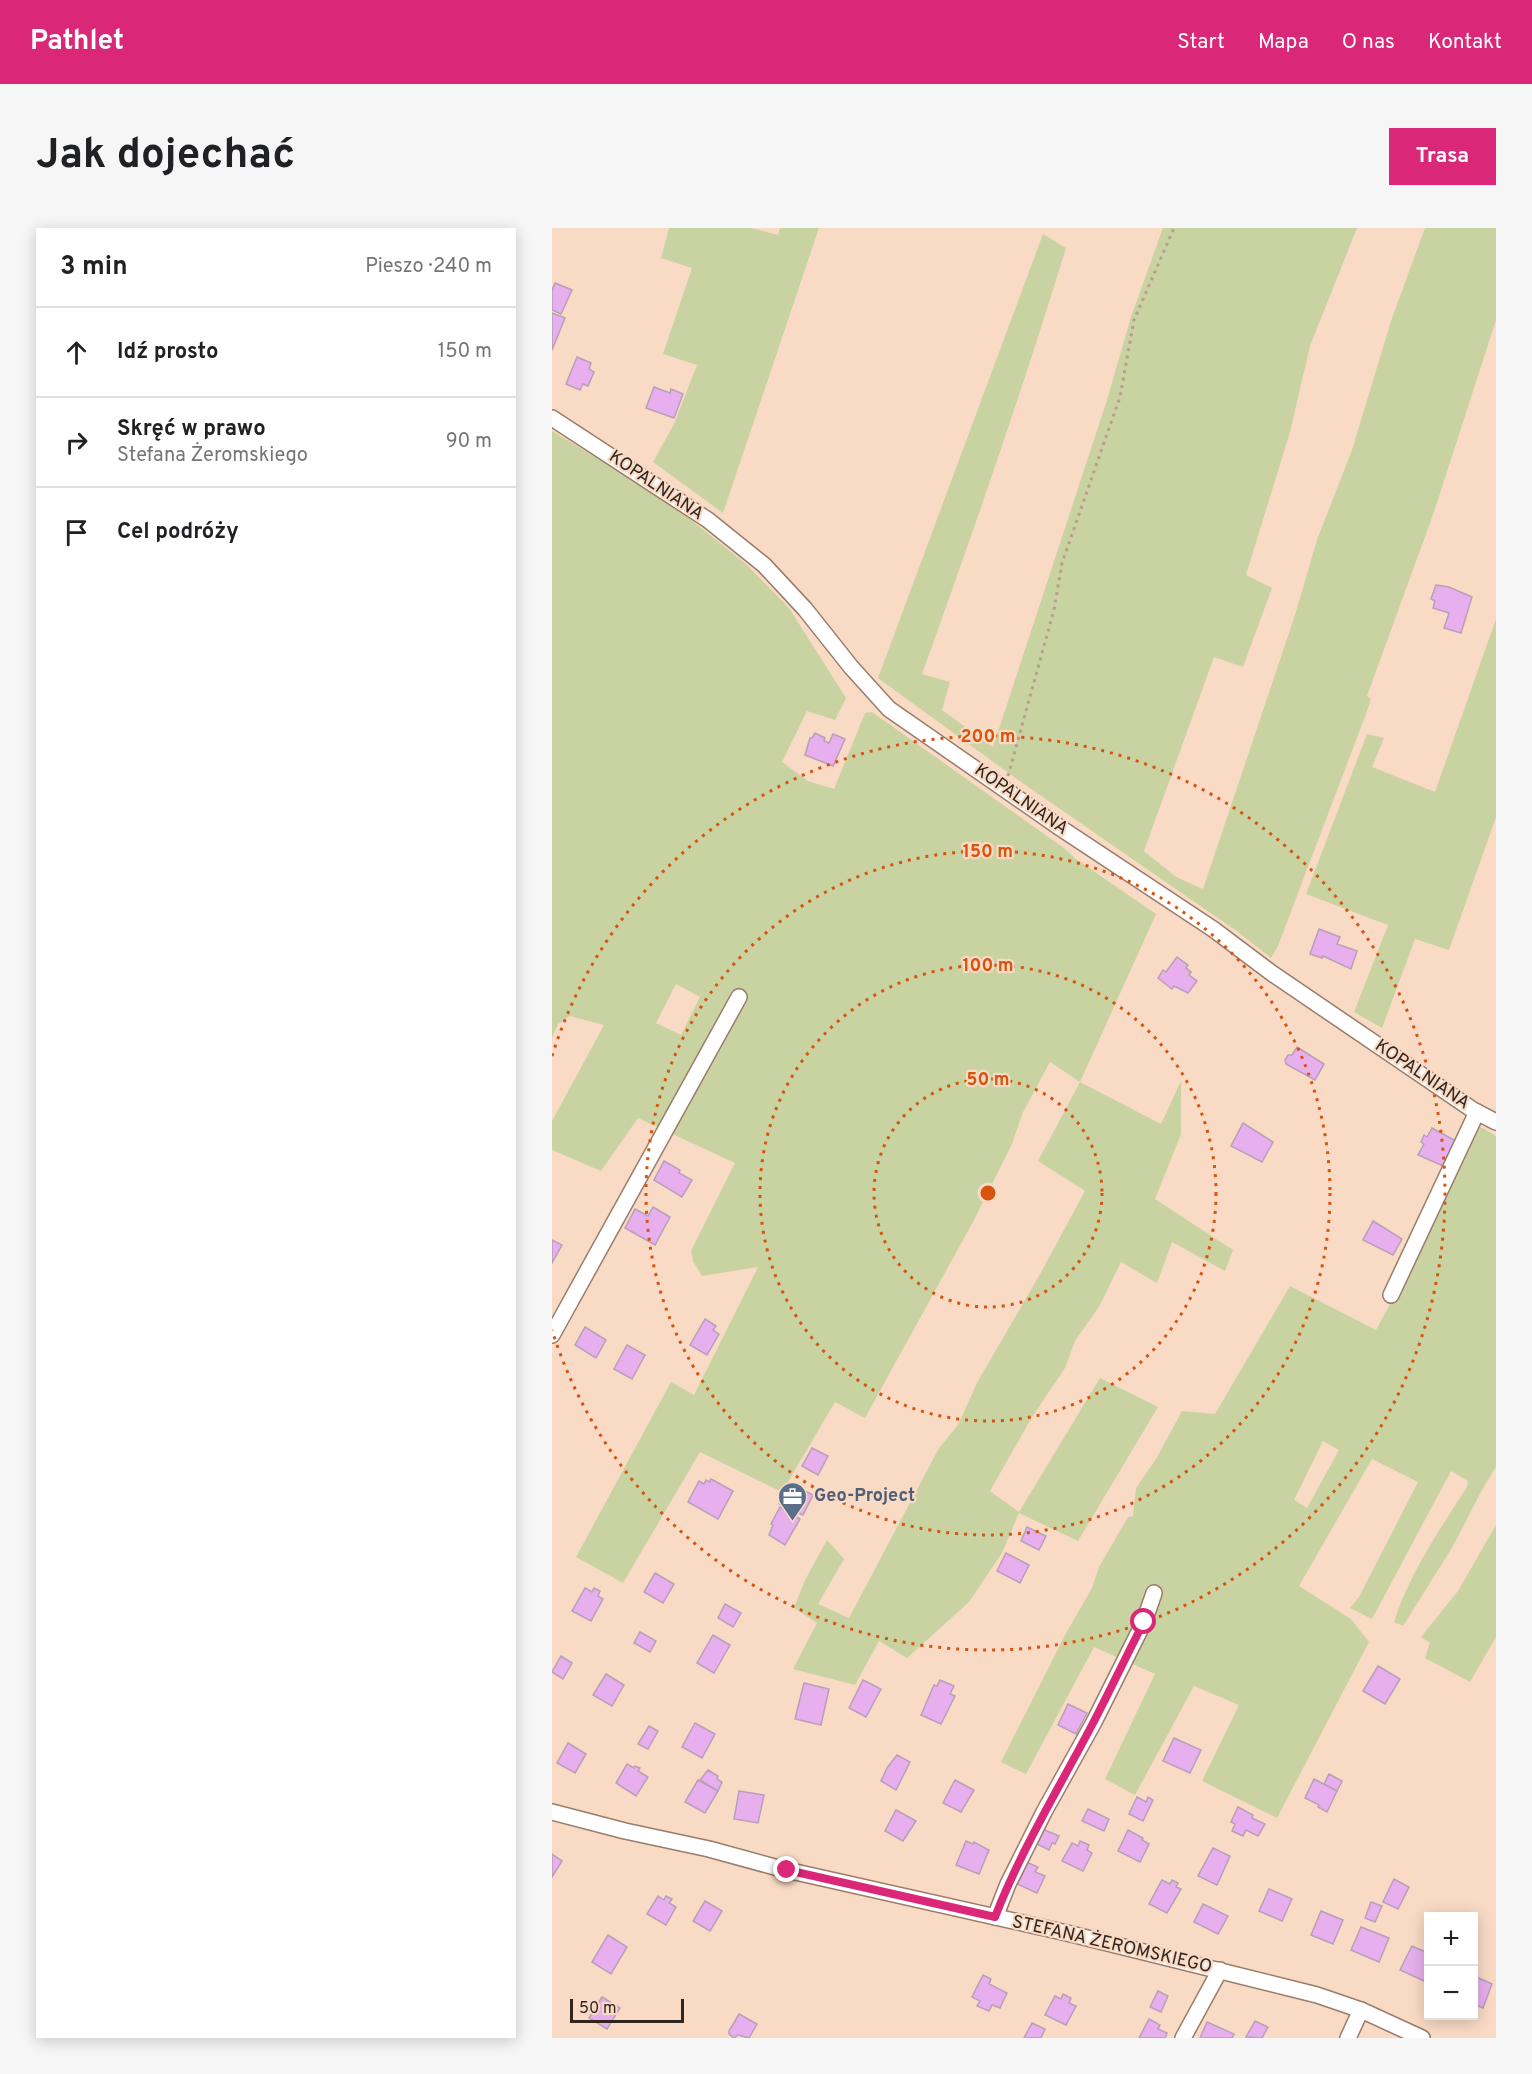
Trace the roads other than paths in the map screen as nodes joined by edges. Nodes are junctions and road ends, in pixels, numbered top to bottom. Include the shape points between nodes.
1 (552, 418) edge
2 (739, 997) dead end
3 (1477, 1112) junction
4 (1496, 1122) edge
5 (1391, 1295) dead end
6 (552, 1335) edge
7 (1154, 1593) dead end
8 (552, 1812) edge
9 (995, 1917) junction
10 (1220, 1971) junction
11 (1361, 2010) junction
12 (1183, 2038) edge
13 (1348, 2038) edge
14 (1422, 2038) edge

1 - 3 street, KOPALNIANA via 708,520 755,558 805,609 889,709
2 - 6 street
3 - 4 street, KOPALNIANA
3 - 5 street
7 - 9 street via 1144,1622 1013,1873
8 - 9 street, STEFANA ŻEROMSKIEGO
9 - 10 street, STEFANA ŻEROMSKIEGO
10 - 11 street, STEFANA ŻEROMSKIEGO
10 - 12 street
11 - 13 street
11 - 14 street, STEFANA ŻEROMSKIEGO

